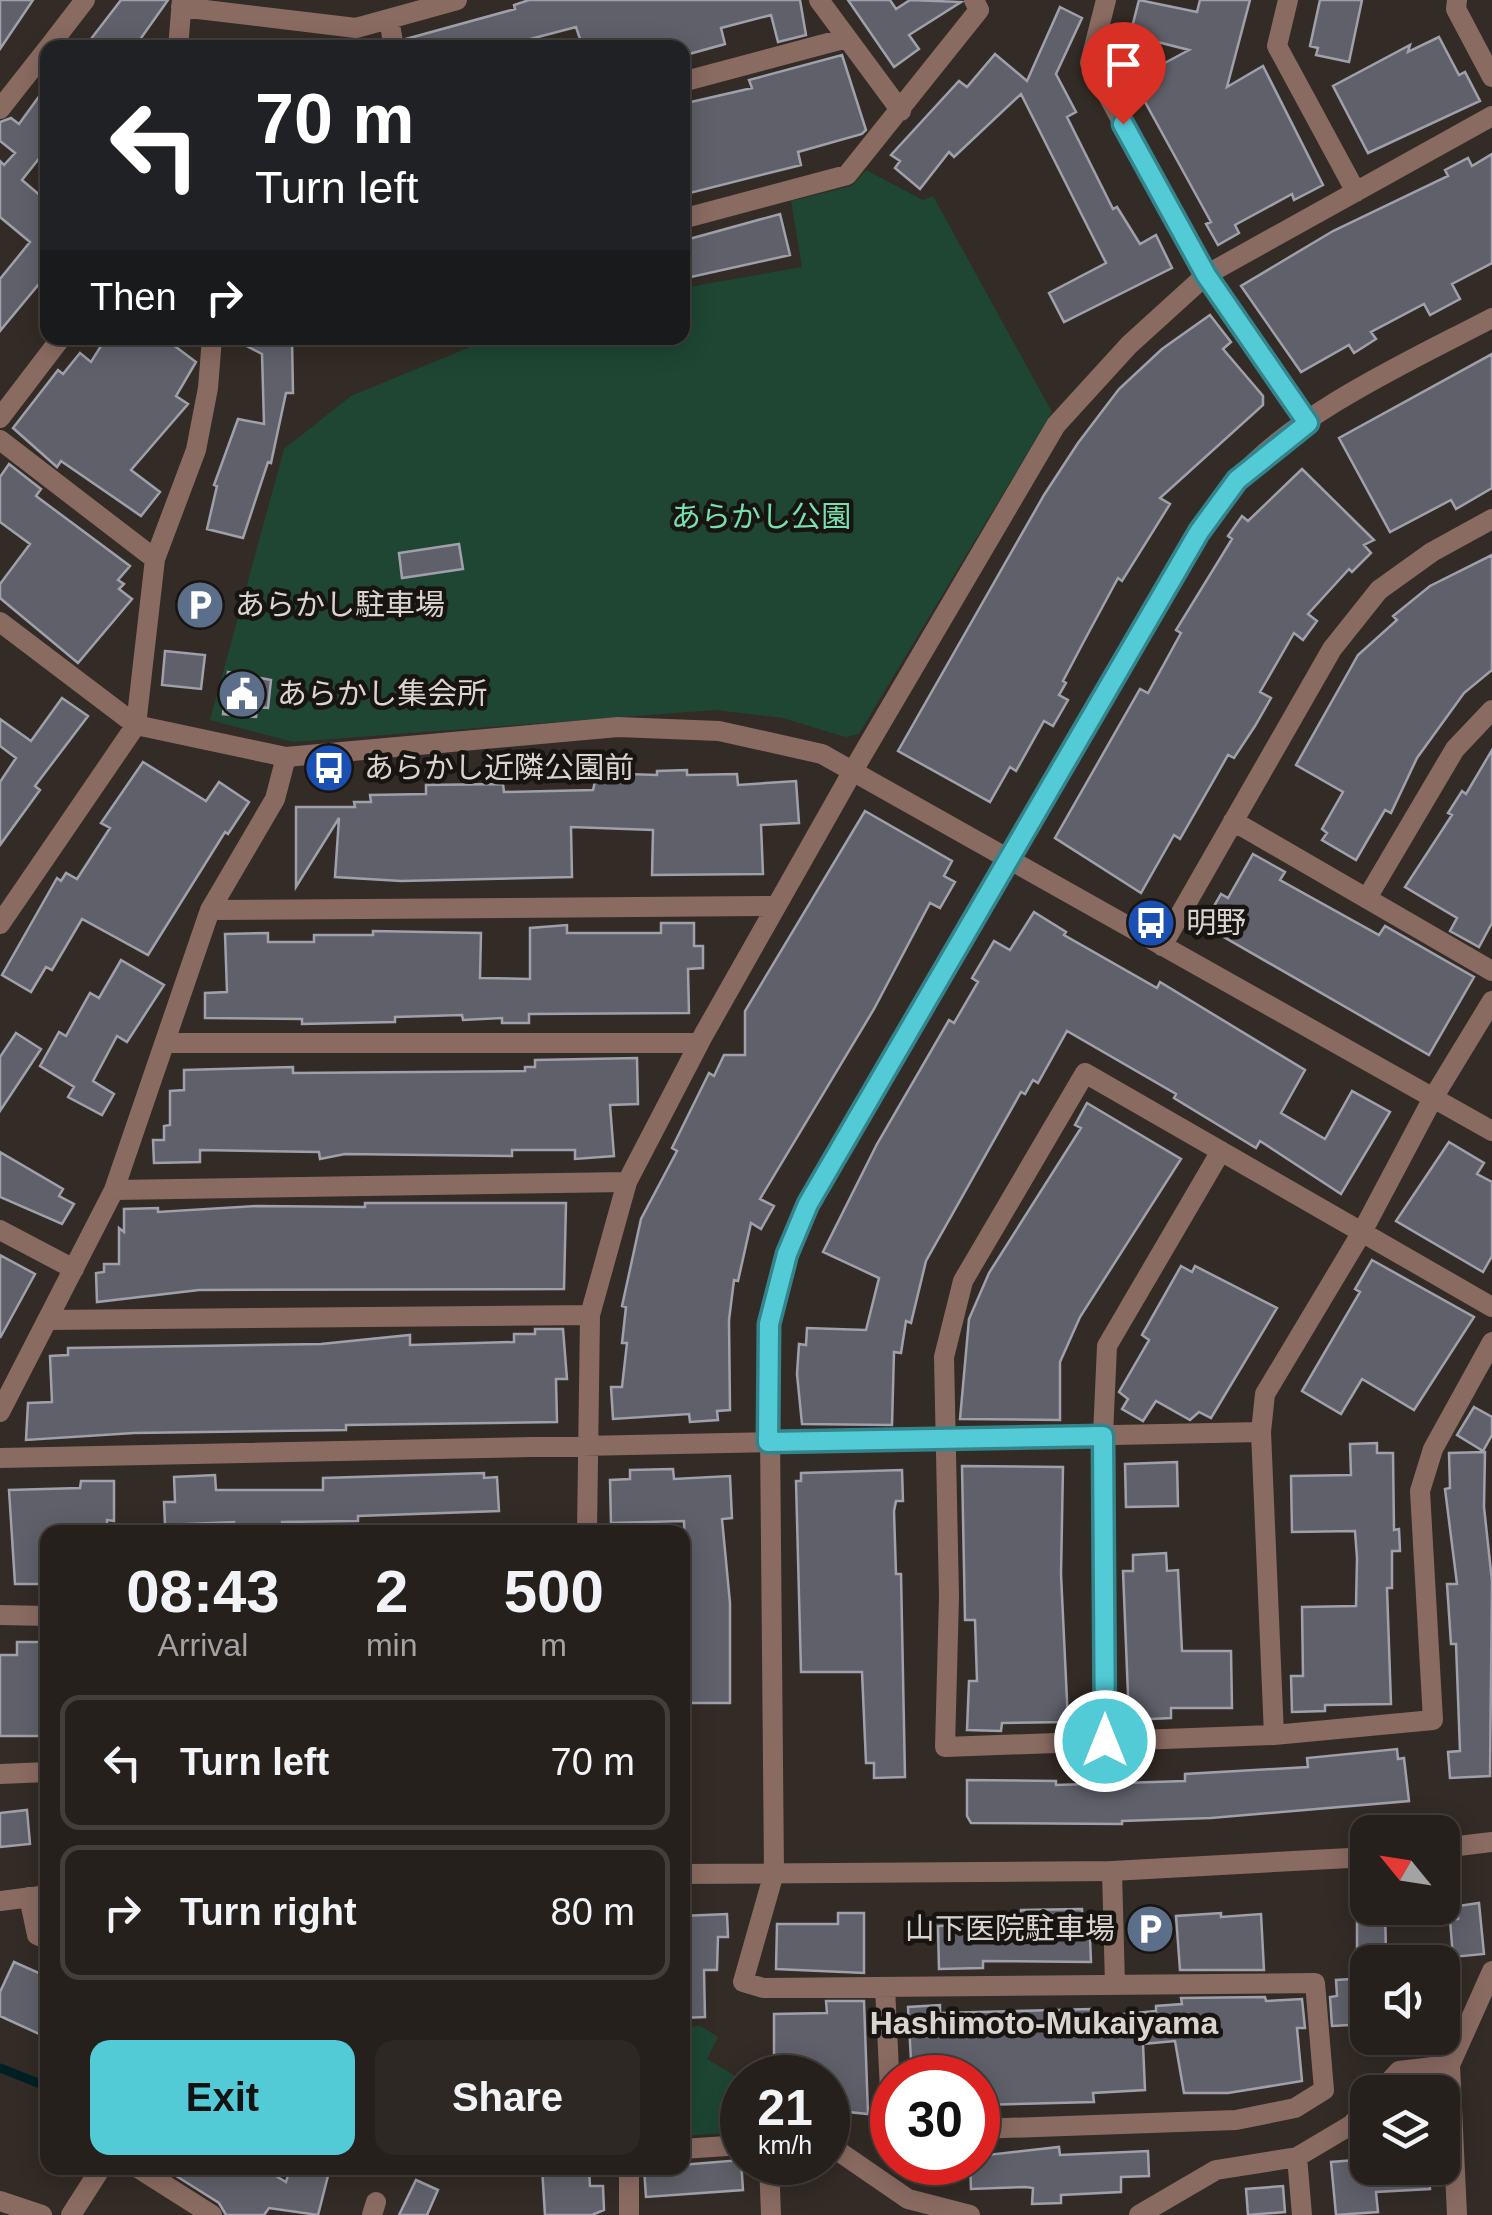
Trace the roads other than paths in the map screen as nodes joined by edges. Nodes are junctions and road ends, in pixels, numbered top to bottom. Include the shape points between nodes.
1 (84, 0) edge
2 (456, 0) edge
3 (819, 0) edge
4 (974, 0) edge
5 (1106, 0) edge
6 (1288, 0) edge
7 (1457, 0) edge
8 (182, 4) edge
9 (389, 19) junction
10 (847, 38) junction
11 (54, 40) edge
12 (179, 40) edge
13 (393, 40) edge
14 (40, 58) edge
15 (1492, 77) edge
16 (690, 80) edge
17 (0, 109) edge
18 (901, 111) junction
19 (1492, 116) edge
20 (1356, 192) junction
21 (690, 217) edge
22 (1206, 275) junction
23 (1492, 318) edge
24 (55, 345) edge
25 (211, 345) edge
26 (0, 418) edge
27 (1308, 423) junction
28 (0, 440) edge
29 (1492, 519) edge
30 (155, 559) junction
31 (0, 622) edge
32 (1492, 710) edge
33 (136, 725) junction
34 (286, 756) junction
35 (854, 768) junction
36 (1233, 821) junction
37 (1009, 859) junction
38 (1367, 898) junction
39 (776, 906) junction
40 (210, 910) junction
41 (0, 924) edge
42 (1162, 946) junction
43 (1492, 971) edge
44 (1492, 1001) edge
45 (166, 1043) junction
46 (699, 1043) junction
47 (1433, 1098) junction
48 (1492, 1131) edge
49 (1221, 1151) junction
50 (627, 1182) junction
51 (114, 1190) junction
52 (0, 1230) edge
53 (1362, 1232) junction
54 (74, 1268) junction
55 (1492, 1307) edge
56 (590, 1315) junction
57 (47, 1320) junction
58 (1492, 1342) edge
59 (9, 1373) edge
60 (0, 1412) edge
61 (1261, 1432) junction
62 (1103, 1436) junction
63 (944, 1439) junction
64 (768, 1442) junction
65 (586, 1446) junction
66 (0, 1458) edge
67 (587, 1525) edge
68 (0, 1615) edge
69 (40, 1616) edge
70 (1274, 1735) junction
71 (1105, 1741) junction
72 (40, 1772) edge
73 (0, 1774) edge
74 (1492, 1842) edge
75 (1460, 1846) edge
76 (1350, 1858) edge
77 (1112, 1871) junction
78 (774, 1873) junction
79 (690, 1874) edge
80 (38, 1896) edge
81 (0, 1901) edge
82 (40, 1936) edge
83 (1492, 1971) edge
84 (1115, 1985) junction
85 (885, 1987) junction
86 (888, 2055) edge
87 (1450, 2065) junction
88 (1396, 2075) edge
89 (1350, 2126) edge
90 (1000, 2129) edge
91 (720, 2147) edge
92 (690, 2149) edge
93 (1297, 2157) junction
94 (850, 2161) edge
95 (97, 2175) edge
96 (149, 2175) edge
97 (629, 2175) edge
98 (769, 2185) edge
99 (0, 2201) edge
100 (1175, 2206) edge
101 (908, 2207) edge
102 (42, 2215) edge
103 (71, 2215) edge
104 (212, 2215) edge
105 (629, 2215) edge
106 (770, 2215) edge
107 (970, 2215) edge
108 (1138, 2215) edge
109 (1302, 2215) edge
110 (1458, 2215) edge

1 - 11 street
2 - 9 street
3 - 10 street
4 - 18 street via 979,10
5 - 22 street via 1090,63
6 - 20 street via 1277,46
7 - 15 street
8 - 9 street via 356,28
8 - 12 street
9 - 13 street
10 - 16 street
10 - 18 street
14 - 17 street
18 - 21 street via 846,175
19 - 20 street
20 - 22 street
22 - 27 street
22 - 35 street via 1129,344 1056,425
23 - 27 street
24 - 26 street
25 - 30 street via 196,450
27 - 37 street via 1237,480 1199,532
28 - 30 street
29 - 36 street via 1380,590 1332,649
30 - 33 street
31 - 33 street
32 - 38 street via 1455,748
33 - 34 street
33 - 41 street
34 - 35 street via 618,726 719,731 822,754
34 - 40 street via 275,799
35 - 37 street
35 - 39 street
36 - 38 street
36 - 42 street
37 - 42 street
37 - 64 street via 808,1204 787,1254 769,1324
38 - 43 street
39 - 40 street
39 - 46 street
40 - 45 street
42 - 47 street
44 - 47 street
45 - 46 street
45 - 51 street
46 - 50 street
47 - 48 street
47 - 53 street
49 - 53 street
49 - 62 street via 1107,1346
49 - 63 street via 1085,1072 963,1281 944,1357
50 - 51 street
50 - 56 street
51 - 54 street
52 - 54 street
53 - 55 street
53 - 61 street via 1265,1394
54 - 57 street
56 - 57 street
56 - 65 street
57 - 59 street
58 - 70 street via 1433,1449 1420,1491 1433,1720
59 - 60 street
61 - 62 street
61 - 70 street
62 - 63 street
62 - 71 street
63 - 64 street
63 - 71 street via 945,1747
64 - 65 street
64 - 78 street
65 - 66 street
65 - 67 street
68 - 69 street
70 - 71 street
72 - 73 street
74 - 75 street
76 - 77 street
77 - 78 street
77 - 84 street
78 - 79 street
78 - 85 street via 743,1982 762,1988
80 - 81 street
80 - 82 street
83 - 87 street
84 - 85 street
84 - 90 street via 1315,1983 1324,2090 1295,2108 1236,2120
85 - 86 street
87 - 88 street
87 - 110 street
89 - 93 street
91 - 92 street
93 - 100 street via 1216,2170
93 - 109 street
94 - 101 street
95 - 103 street
96 - 104 street
97 - 105 street
98 - 106 street
99 - 102 street
100 - 108 street
101 - 107 street

